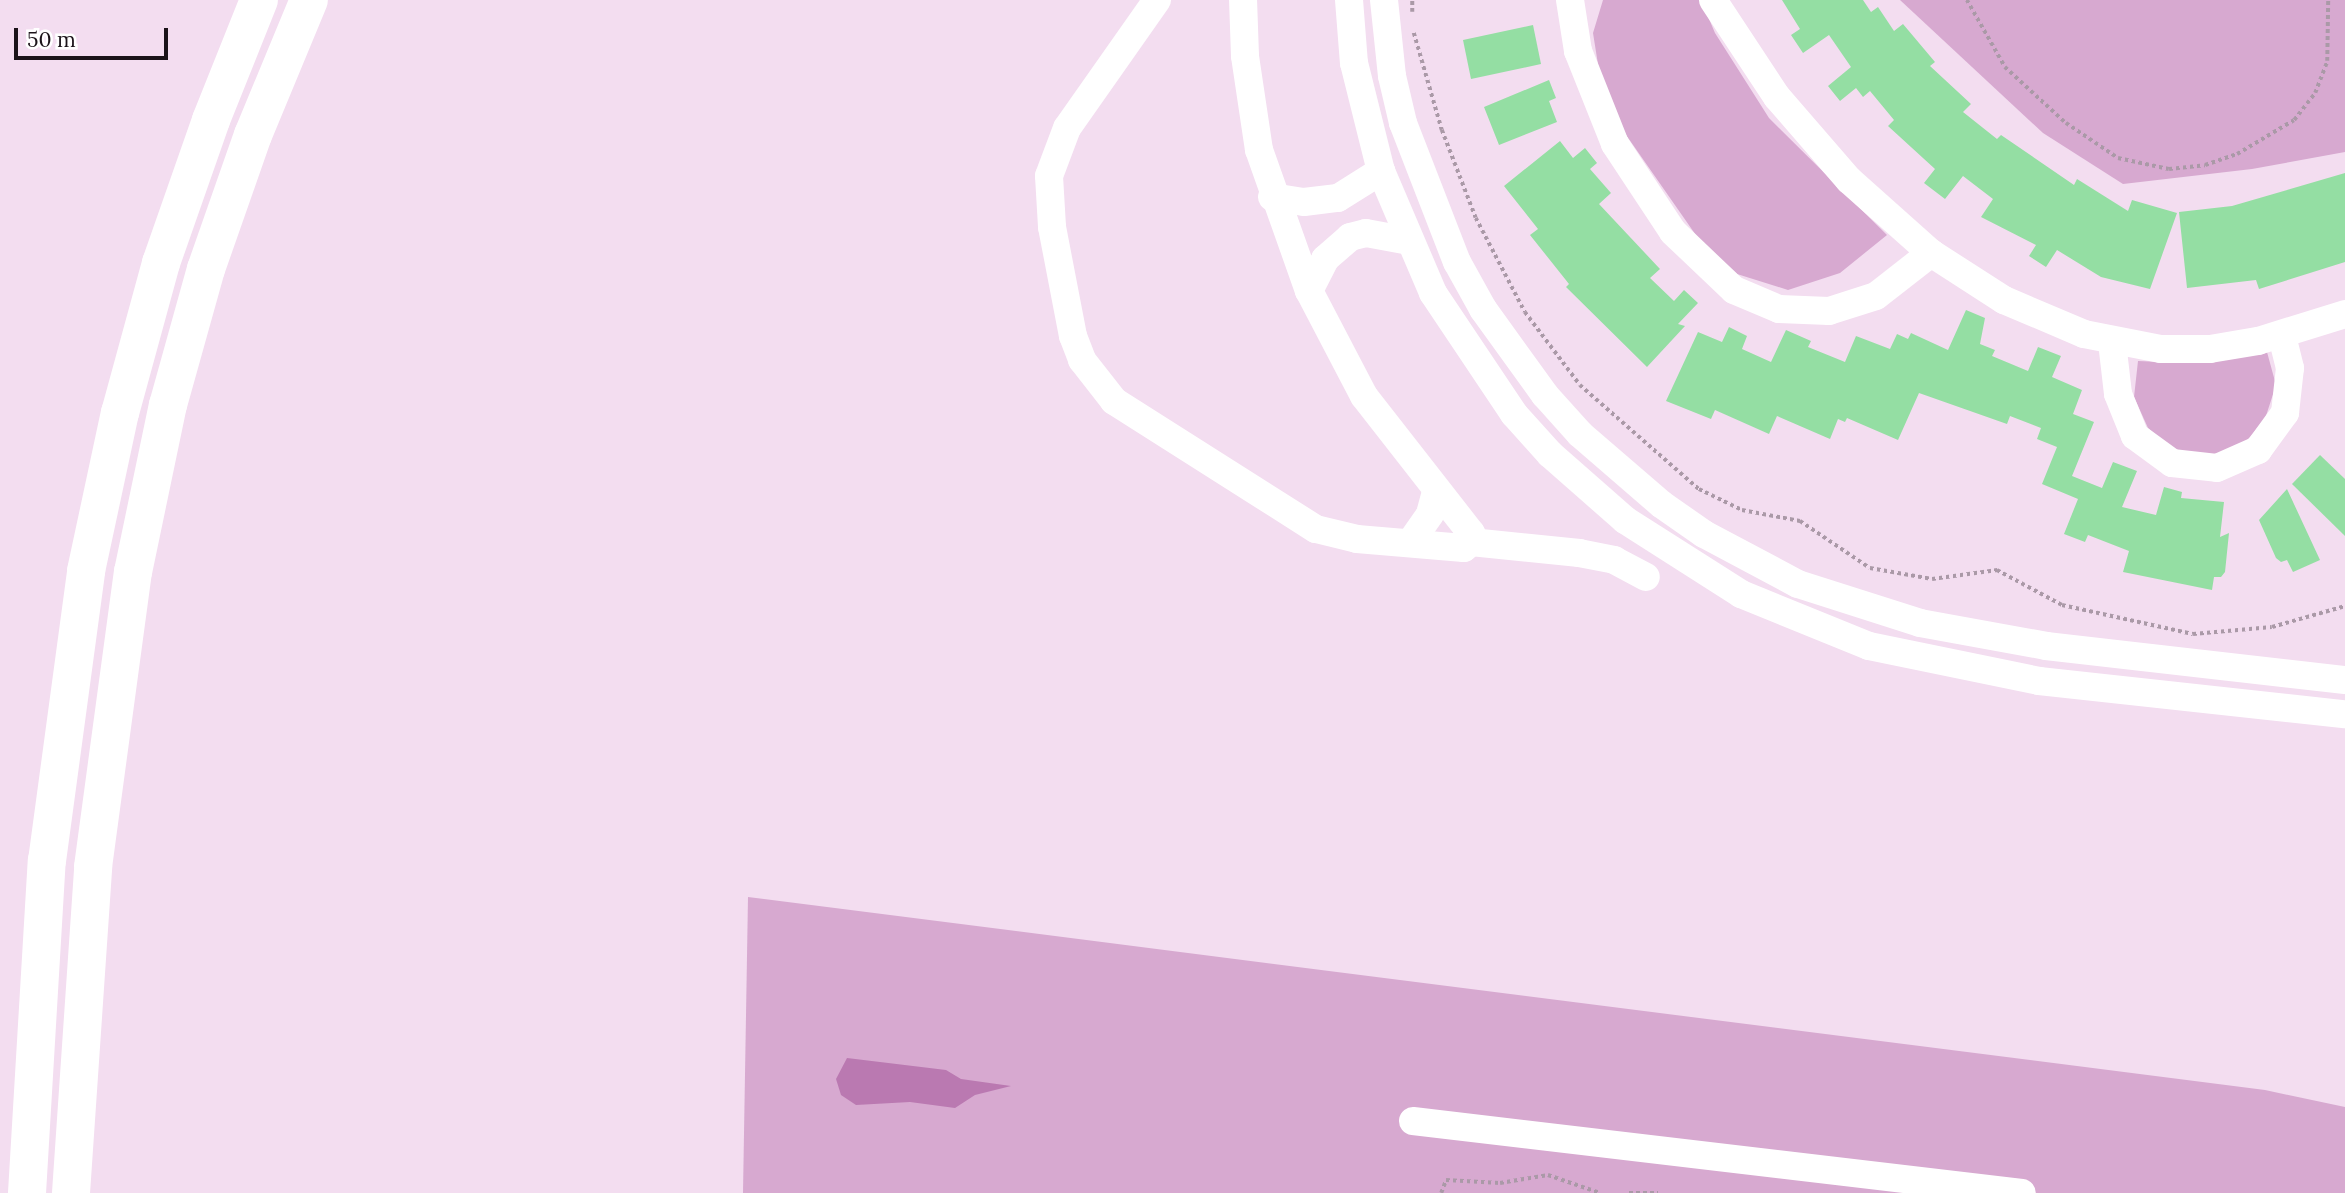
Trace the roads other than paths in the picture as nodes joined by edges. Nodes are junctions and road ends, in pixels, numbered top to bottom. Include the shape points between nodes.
1 (259, 0) edge
2 (309, 0) edge
3 (1157, 0) edge
4 (1243, 0) edge
5 (1349, 0) edge
6 (1384, 0) edge
7 (1570, 0) edge
8 (1713, 0) edge
9 (1381, 171) junction
10 (1272, 197) junction
11 (1409, 241) junction
12 (1931, 253) junction
13 (1309, 292) junction
14 (2345, 314) edge
15 (2282, 335) junction
16 (2112, 342) junction
17 (1436, 491) junction
18 (1471, 542) junction
19 (1410, 543) junction
20 (1646, 577) dead end
21 (2345, 680) edge
22 (2345, 714) edge
23 (1413, 1121) dead end
24 (27, 1193) edge
25 (71, 1193) edge
26 (2022, 1193) edge

1 - 24 highway via 161,263 120,414 86,571 57,764 39,959
2 - 25 highway via 253,135 206,269 168,405 133,572 103,768
3 - 19 street via 1067,128 1049,176 1052,226 1073,336 1082,360 1114,401 1297,519 1336,536
4 - 10 street via 1250,103
5 - 9 street via 1362,102
6 - 21 street via 1392,76 1403,123 1457,262 1483,309 1545,395 1580,434 1661,504 1716,541 1798,584 1920,623 2046,646
7 - 12 street via 1581,62 1615,144 1673,232 1734,290 1779,309 1829,311 1876,296
8 - 12 street via 1739,44 1807,136 1875,206
9 - 10 street via 1338,198 1304,202
9 - 11 street
10 - 13 street
11 - 13 street via 1366,233 1350,237 1325,259
11 - 22 street via 1466,348 1550,454 1625,520 1741,594 1825,631 1959,667 2039,681
12 - 16 street via 2004,300
13 - 17 street via 1364,396
14 - 15 street
15 - 16 street via 2185,350
15 - 16 street via 2290,368 2285,413 2258,450 2217,468 2172,463 2135,436 2118,394
17 - 18 street via 1471,533
17 - 19 street via 1430,514
18 - 19 street via 1464,548
18 - 20 street via 1579,553 1614,560
23 - 26 street

